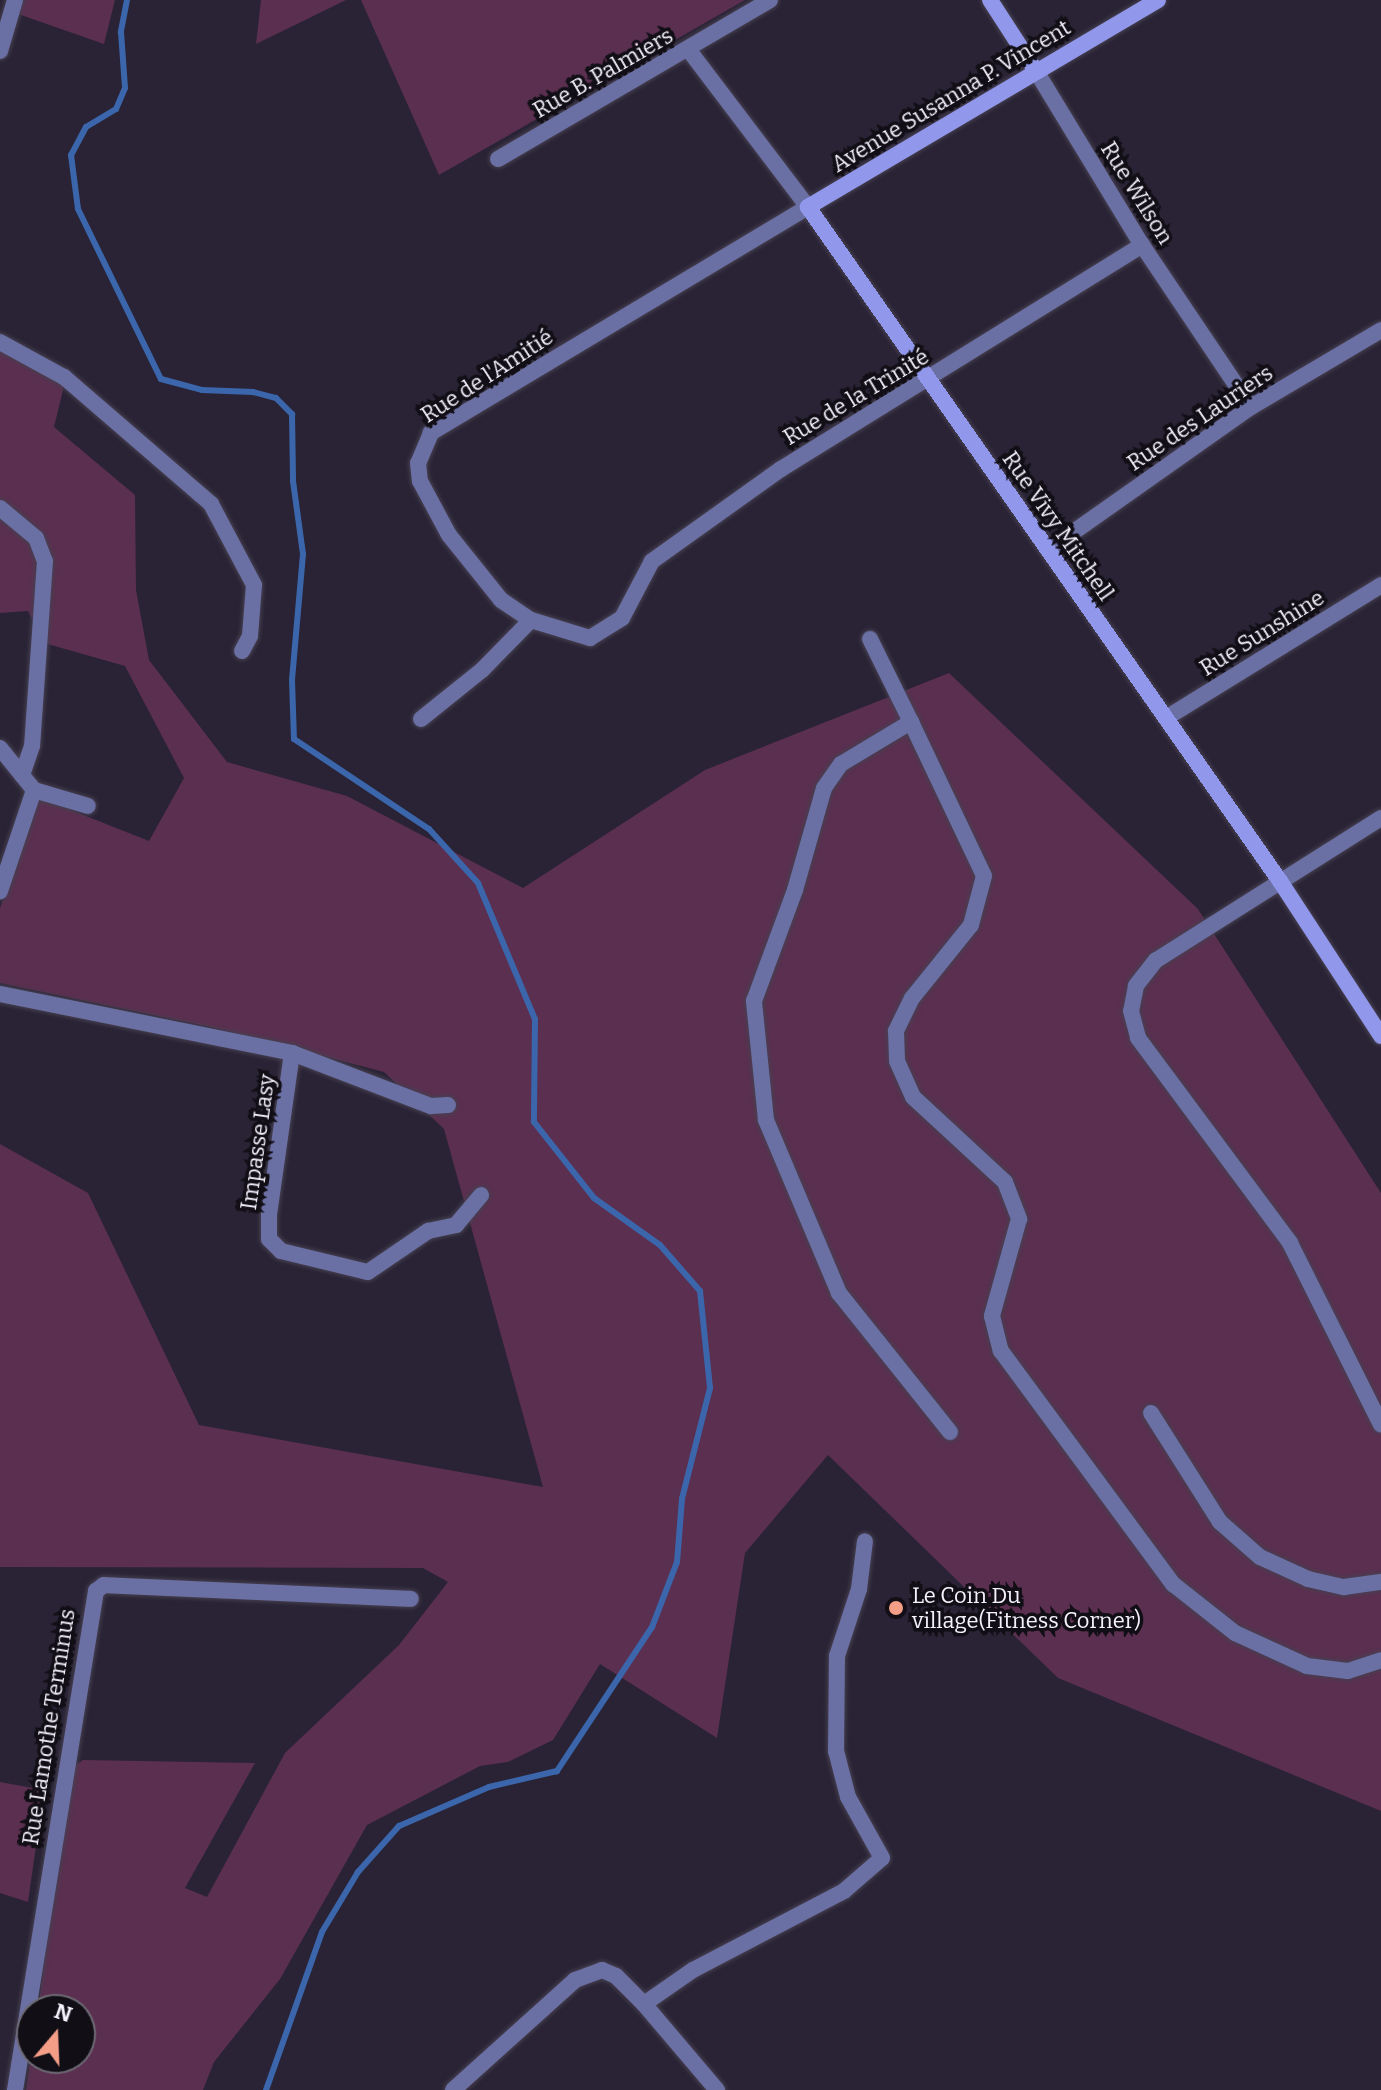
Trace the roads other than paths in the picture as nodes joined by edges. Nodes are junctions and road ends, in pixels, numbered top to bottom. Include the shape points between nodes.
1 (15, 0) edge
2 (770, 0) edge
3 (990, 0) edge
4 (1158, 0) edge
5 (688, 49) junction
6 (0, 51) edge
7 (1036, 71) junction
8 (498, 159) dead end
9 (808, 207) junction
10 (1142, 245) junction
11 (1381, 330) edge
12 (0, 342) edge
13 (928, 379) junction
14 (1251, 407) junction
15 (0, 508) edge
16 (1048, 550) junction
17 (1381, 585) edge
18 (622, 618) joint
19 (531, 620) junction
20 (870, 639) dead end
21 (242, 651) dead end
22 (1166, 718) junction
23 (421, 719) dead end
24 (911, 722) junction
25 (0, 748) edge
26 (22, 775) junction
27 (34, 790) junction
28 (88, 806) dead end
29 (1381, 818) edge
30 (1280, 881) junction
31 (0, 891) edge
32 (0, 994) edge
33 (1381, 1036) edge
34 (292, 1053) junction
35 (448, 1105) dead end
36 (481, 1195) dead end
37 (1151, 1413) dead end
38 (1381, 1425) edge
39 (950, 1432) dead end
40 (865, 1541) dead end
41 (1381, 1582) edge
42 (411, 1599) dead end
43 (1381, 1660) edge
44 (644, 2004) junction
45 (15, 2090) edge
46 (453, 2090) edge
47 (717, 2090) edge

1 - 6 street
2 - 5 street, Rue B. Palmiers
3 - 7 street, Rue Wilson
4 - 7 street, Avenue Susanna P. Vincent
5 - 8 street, Rue B. Palmiers
5 - 9 street, Rue Vivy Mitchell
7 - 9 street, Avenue Susanna P. Vincent
7 - 10 street, Rue Wilson
9 - 13 street, Rue Vivy Mitchell
9 - 19 street, Rue de l'Amitié via 431,433 418,463 420,481 457,546 501,600
10 - 13 street, Rue de la Trinité
10 - 14 street, Rue Wilson
11 - 14 street, Rue des Lauriers
12 - 21 street via 64,377 211,504 254,585 250,636
13 - 16 street, Rue Vivy Mitchell
13 - 18 street, Rue de la Trinité via 781,469 652,561
14 - 16 street, Rue des Lauriers
15 - 26 street via 36,538 45,561 32,746
16 - 22 street, Rue Vivy Mitchell
17 - 22 street, Rue Sunshine
18 - 19 street, Rue de l'Amitié via 590,638
19 - 23 street via 482,670
20 - 24 street
22 - 30 street, Rue Vivy Mitchell
24 - 39 street via 841,764 824,788 795,890 754,1001 766,1120 839,1293
24 - 43 street via 984,876 971,925 912,998 896,1031 897,1061 913,1097 1005,1182 1019,1219 992,1316 1001,1351 1173,1584 1235,1633 1307,1666 1348,1671
25 - 26 street
26 - 27 street
27 - 28 street
27 - 31 street
29 - 30 street
30 - 33 street, Rue Vivy Mitchell
30 - 38 street via 1147,968 1136,986 1131,1011 1138,1038 1290,1243
32 - 34 street, Impasse Lasy
34 - 35 street via 431,1106
34 - 36 street, Impasse Lasy via 269,1214 273,1246 368,1272 428,1231 456,1225
37 - 41 street via 1220,1522 1260,1557 1308,1579 1344,1587
40 - 44 street via 859,1589 837,1656 836,1751 848,1797 882,1858 844,1891 693,1970
42 - 45 street, Rue Lamothe Terminus via 104,1585 96,1591
44 - 46 street via 616,1976 588,1972
44 - 47 street

